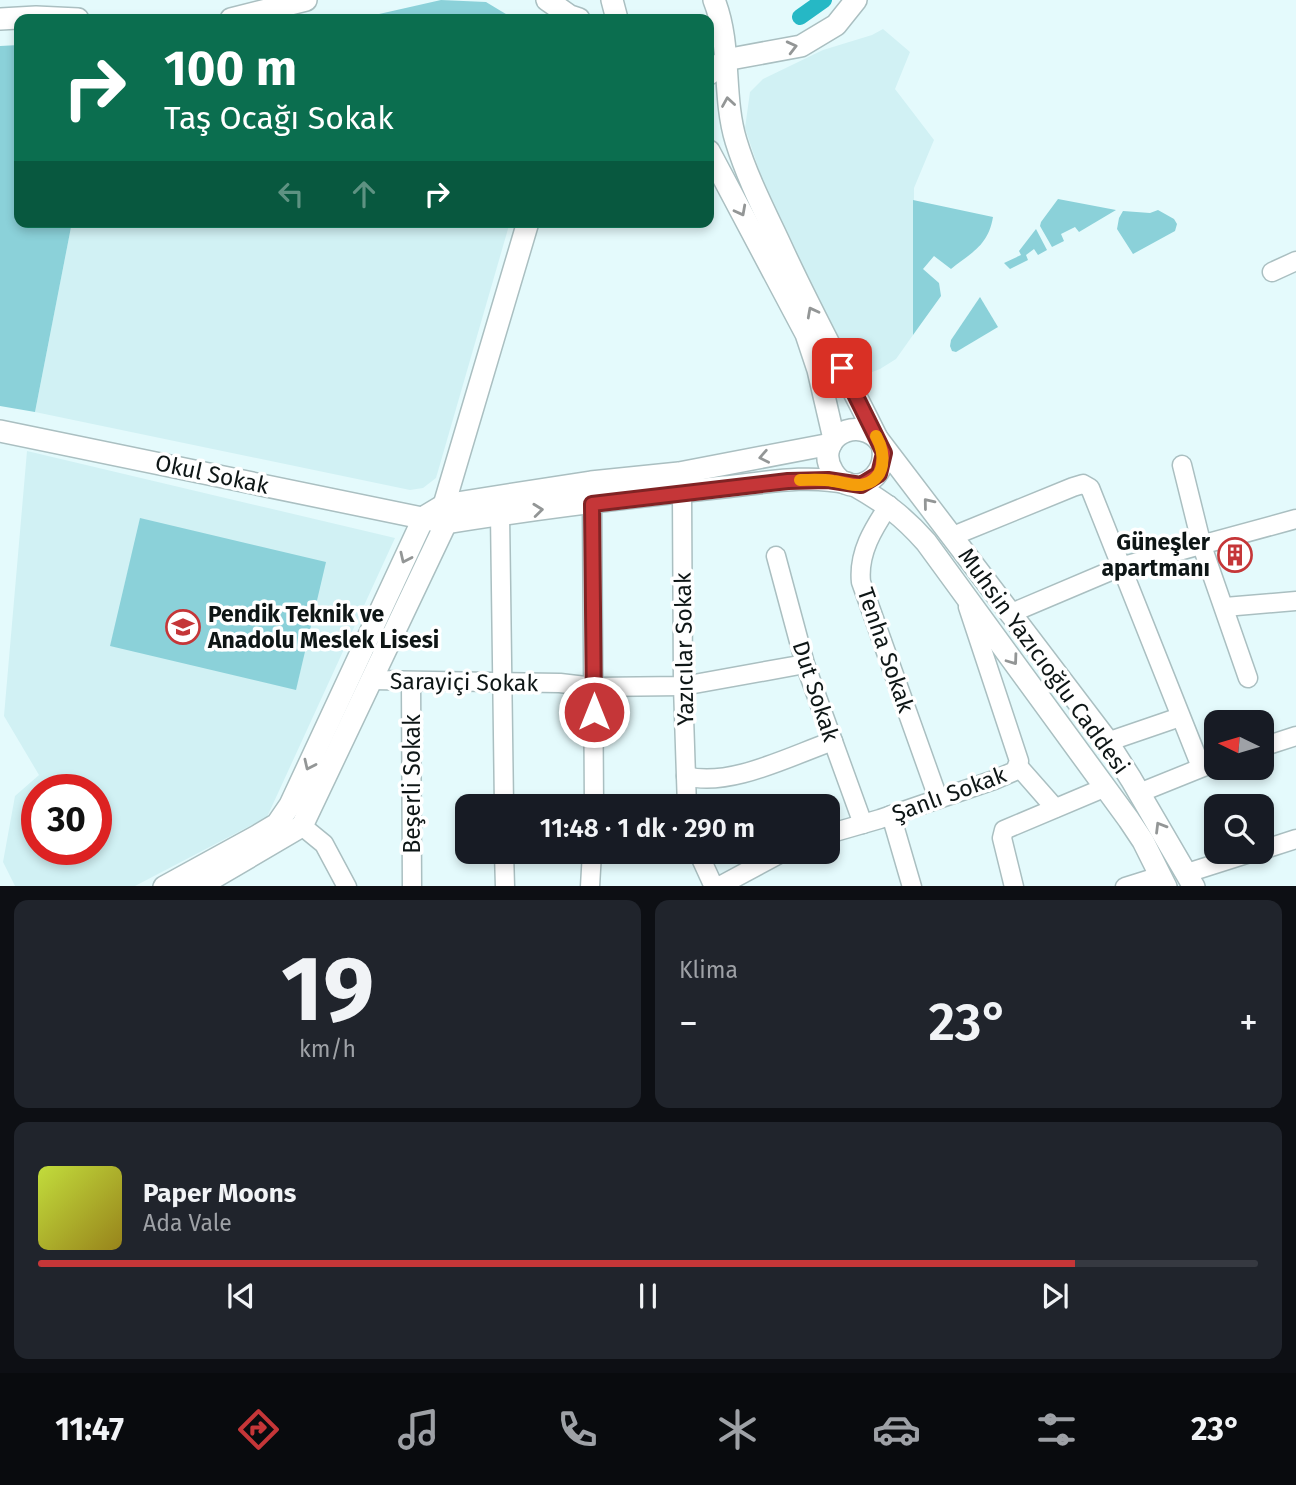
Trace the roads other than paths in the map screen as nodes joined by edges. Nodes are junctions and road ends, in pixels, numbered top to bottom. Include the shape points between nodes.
1 (306, 0) edge
2 (547, 0) edge
3 (715, 0) edge
4 (856, 0) edge
5 (251, 14) edge
6 (567, 14) edge
7 (717, 67) edge
8 (714, 160) edge
9 (526, 228) edge
10 (1296, 261) edge
11 (1272, 272) dead end
12 (0, 431) edge
13 (833, 442) junction
14 (880, 442) junction
15 (1182, 465) dead end
16 (680, 482) junction
17 (850, 484) junction
18 (592, 493) junction
19 (499, 505) junction
20 (888, 505) junction
21 (445, 514) junction
22 (424, 517) junction
23 (1296, 519) edge
24 (953, 536) junction
25 (1202, 546) junction
26 (776, 556) dead end
27 (1120, 567) junction
28 (965, 596) junction
29 (1296, 601) edge
30 (1225, 607) junction
31 (1009, 614) junction
32 (806, 664) junction
33 (362, 676) junction
34 (1248, 678) dead end
35 (411, 682) junction
36 (500, 682) junction
37 (684, 686) junction
38 (594, 687) junction
39 (1180, 717) junction
40 (1296, 736) edge
41 (833, 741) junction
42 (1107, 742) junction
43 (1274, 743) edge
44 (1204, 757) edge
45 (1018, 766) junction
46 (1204, 766) edge
47 (686, 776) junction
48 (1135, 786) junction
49 (1106, 787) junction
50 (504, 794) edge
51 (594, 794) edge
52 (687, 794) edge
53 (938, 798) junction
54 (1055, 808) junction
55 (891, 815) junction
56 (863, 824) junction
57 (302, 826) junction
58 (840, 831) edge
59 (1296, 839) edge
60 (1274, 846) edge
61 (504, 864) edge
62 (591, 864) edge
63 (704, 864) edge
64 (760, 864) edge
65 (1226, 864) edge
66 (1190, 880) edge
67 (1163, 881) edge
68 (166, 886) edge
69 (200, 886) edge
70 (346, 886) edge
71 (412, 886) edge
72 (505, 886) edge
73 (590, 886) edge
74 (715, 886) edge
75 (718, 886) edge
76 (912, 886) edge
77 (1014, 886) edge
78 (1131, 886) edge

1 - 5 street
2 - 6 street
3 - 7 street, Muhsin Yazıcıoğlu Caddesi via 723,31
7 -> 4 street via 801,46 836,25
14 -> 7 street, Muhsin Yazıcıoğlu Caddesi via 810,309 751,182
8 -> 13 street via 806,334
9 - 21 street
10 - 11 street
12 - 22 street, Okul Sokak
13 - 14 street via 840,433 856,428
13 -> 16 street
13 - 17 street via 829,464 839,479
14 - 17 street via 884,460 879,474 868,482
24 -> 14 street, Muhsin Yazıcıoğlu Caddesi
15 - 25 street
16 - 17 street via 828,480
16 - 18 street
16 - 37 street, Yazıcılar Sokak
17 - 20 street, Muhsin Yazıcıoğlu Caddesi
18 - 19 street
18 - 38 street
19 - 21 street
19 - 36 street
20 - 28 street, Muhsin Yazıcıoğlu Caddesi via 926,542
20 - 53 street, Tenha Sokak via 863,551 861,582
21 - 22 street
21 - 33 street
22 -> 33 street
23 - 25 street
24 - 27 street via 1083,484 1090,488
24 - 31 street, Muhsin Yazıcıoğlu Caddesi
25 - 27 street
25 - 30 street
26 - 32 street, Dut Sokak
27 - 31 street
27 - 39 street
28 - 45 street, Şanlı Sokak
28 -> 49 street, Muhsin Yazıcıoğlu Caddesi
29 - 30 street
30 - 34 street
31 - 42 street, Muhsin Yazıcıoğlu Caddesi
32 - 37 street, Sarayiçi Sokak
32 - 41 street, Dut Sokak
33 - 35 street, Sarayiçi Sokak
33 - 57 street
33 -> 68 street via 277,824
35 - 36 street, Sarayiçi Sokak
35 - 71 street, Beşerli Sokak
36 - 38 street, Sarayiçi Sokak
36 - 50 street
37 - 38 street, Sarayiçi Sokak
37 - 47 street, Yazıcılar Sokak
38 - 51 street
39 - 42 street
39 - 44 street
40 - 43 street
41 - 47 street via 727,779
41 - 56 street, Dut Sokak
42 - 48 street, Muhsin Yazıcıoğlu Caddesi
45 - 53 street, Şanlı Sokak via 994,780
45 - 54 street
46 - 48 street
47 - 52 street, Yazıcılar Sokak
48 - 49 street
66 -> 48 street, Muhsin Yazıcıoğlu Caddesi
49 - 54 street
49 - 67 street, Muhsin Yazıcıoğlu Caddesi via 1143,841
53 - 55 street, Şanlı Sokak
54 - 77 street via 1004,830
55 - 56 street, Şanlı Sokak
55 - 76 street
56 - 58 street, Şanlı Sokak
57 - 69 street
57 - 70 street via 324,844
59 - 60 street
61 - 72 street
62 - 73 street
63 - 74 street
64 - 75 street
65 - 66 street
67 - 78 street

